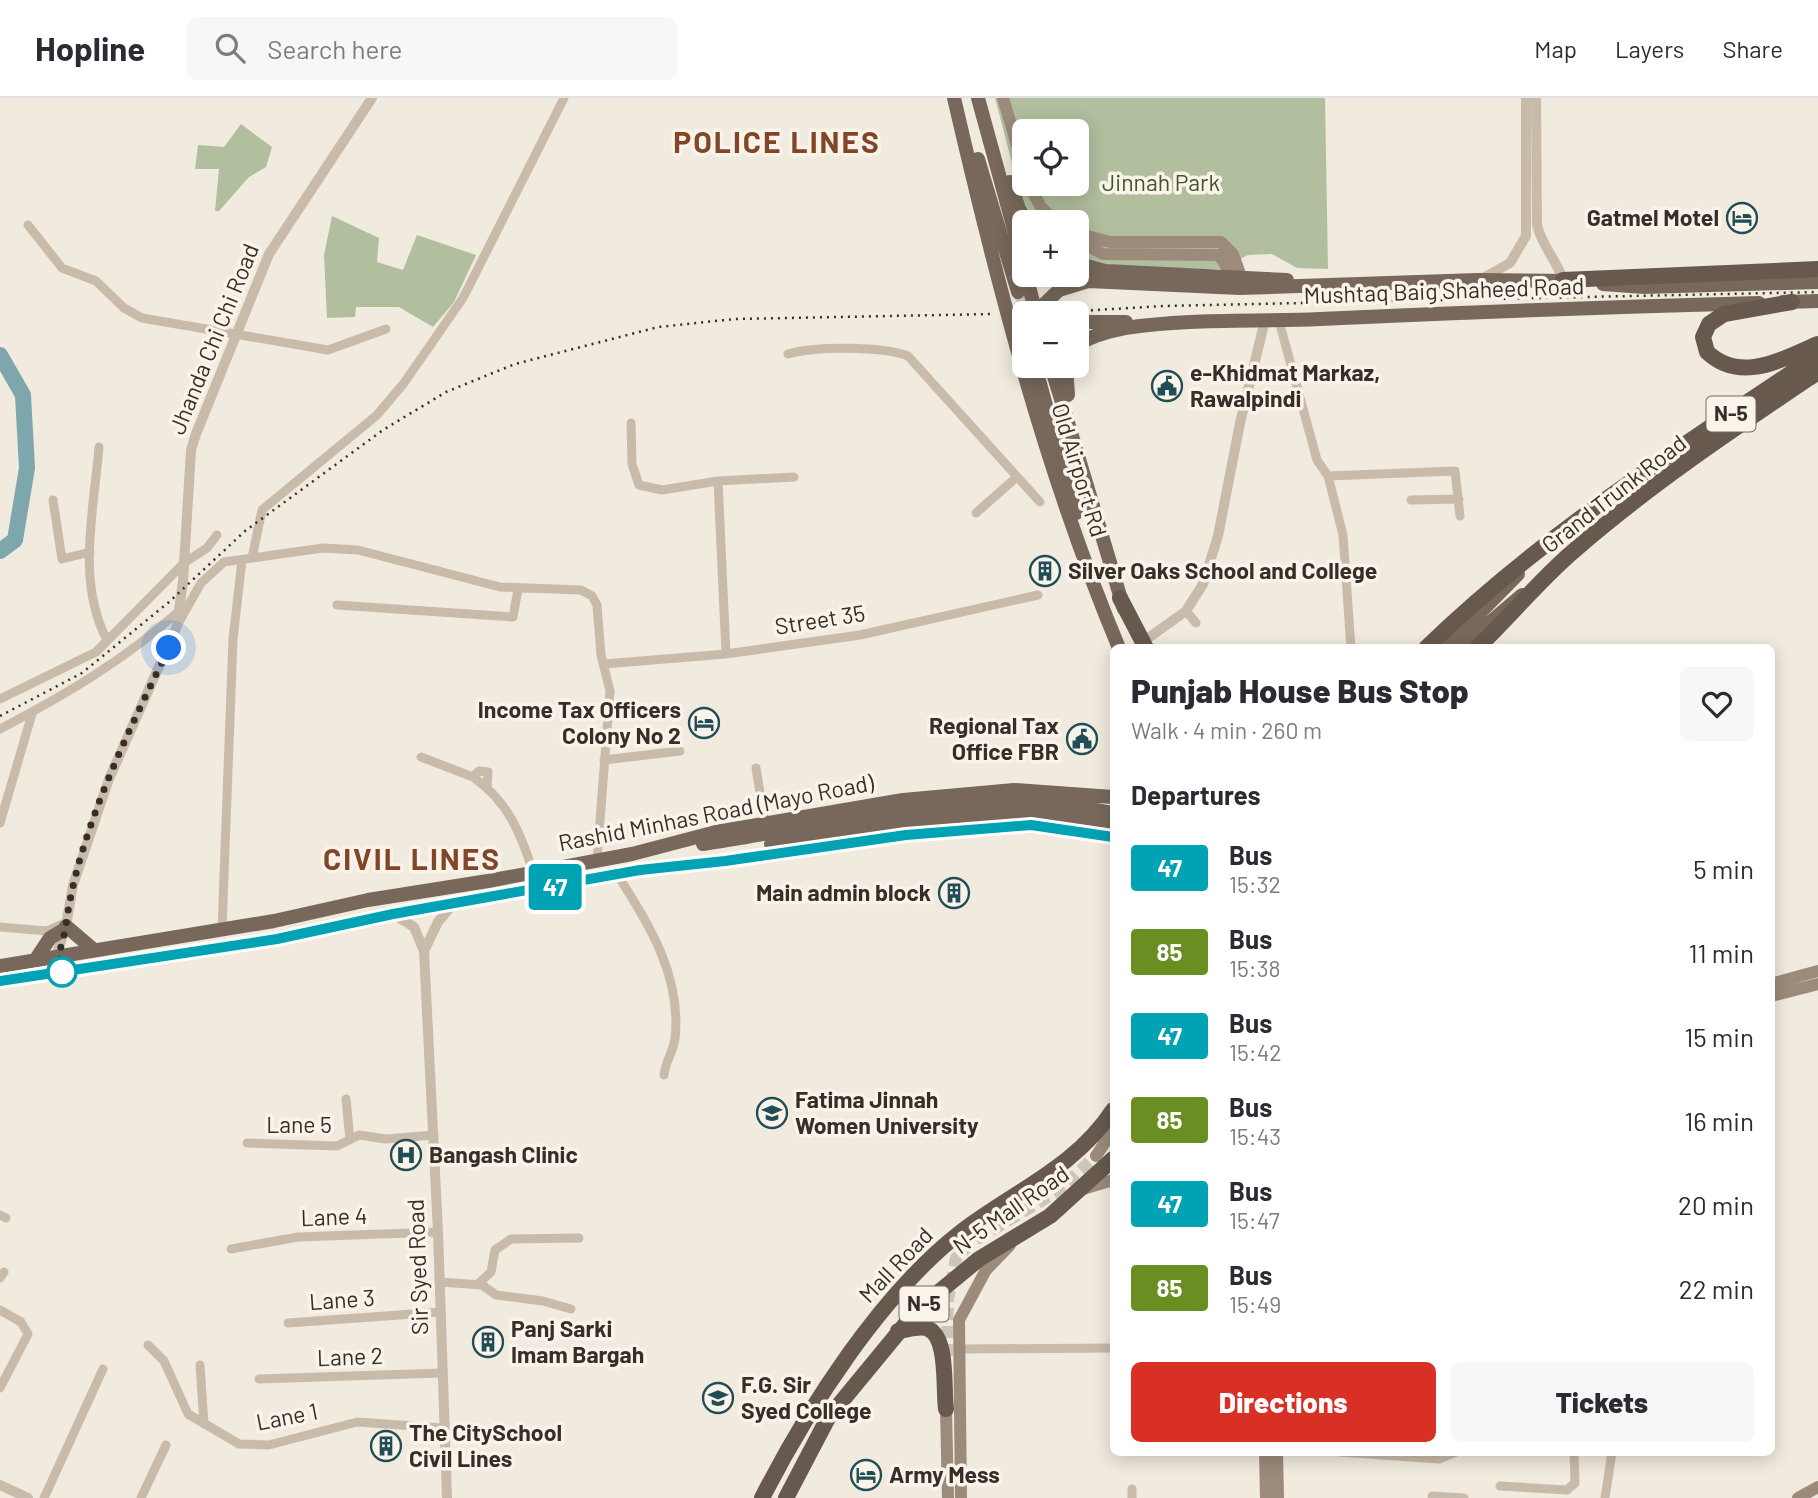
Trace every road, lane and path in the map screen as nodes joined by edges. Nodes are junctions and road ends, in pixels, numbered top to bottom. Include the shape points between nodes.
1 (372, 98) edge
2 (564, 98) edge
3 (954, 98) edge
4 (960, 98) edge
5 (979, 98) edge
6 (1003, 98) edge
7 (1526, 98) edge
8 (1536, 98) edge
9 (1012, 128) edge
10 (1020, 210) edge
11 (1012, 221) edge
12 (28, 225) dead end
13 (1089, 236) edge
14 (1089, 246) edge
15 (1089, 267) edge
16 (1818, 269) edge
17 (1223, 278) junction
18 (1477, 280) junction
19 (1563, 280) junction
20 (1818, 282) edge
21 (1241, 283) junction
22 (1018, 292) tunnel mouth
23 (1048, 301) edge
24 (1818, 301) edge
25 (1792, 302) junction
26 (1012, 311) edge
27 (1208, 320) junction
28 (1272, 321) junction
29 (1089, 322) edge
30 (386, 329) dead end
31 (234, 335) junction
32 (1089, 340) edge
33 (1818, 344) edge
34 (788, 354) dead end
35 (1818, 355) edge
36 (1818, 373) edge
37 (1030, 378) edge
38 (1031, 378) edge
39 (1055, 378) edge
40 (1065, 378) edge
41 (1818, 387) edge
42 (1777, 401) junction
43 (631, 422) dead end
44 (99, 447) dead end
45 (1078, 457) junction
46 (1328, 476) junction
47 (794, 477) dead end
48 (1017, 477) junction
49 (718, 481) junction
50 (1459, 499) junction
51 (53, 500) dead end
52 (1411, 500) dead end
53 (1040, 502) dead end
54 (976, 513) dead end
55 (1460, 516) dead end
56 (217, 535) dead end
57 (90, 552) junction
58 (246, 559) junction
59 (1531, 559) junction
60 (184, 563) junction
61 (1543, 580) junction
62 (1094, 588) junction
63 (518, 589) junction
64 (1038, 595) dead end
65 (1120, 598) joint
66 (337, 605) dead end
67 (180, 610) junction
68 (1186, 611) junction
69 (1196, 623) dead end
70 (177, 626) junction
71 (107, 640) junction
72 (1117, 644) edge
73 (1142, 644) edge
74 (1143, 644) edge
75 (1351, 644) edge
76 (1430, 644) edge
77 (1449, 644) edge
78 (1464, 644) edge
79 (1481, 644) edge
80 (726, 653) junction
81 (604, 664) junction
82 (0, 699) edge
83 (32, 714) junction
84 (0, 729) edge
85 (680, 751) dead end
86 (421, 757) dead end
87 (604, 760) junction
88 (756, 768) dead end
89 (1110, 797) edge
90 (1110, 813) edge
91 (0, 823) edge
92 (765, 823) junction
93 (1110, 824) edge
94 (1110, 836) edge
95 (632, 854) junction
96 (597, 860) junction
97 (640, 870) junction
98 (533, 872) junction
99 (617, 874) junction
100 (454, 903) junction
101 (393, 914) junction
102 (65, 926) junction
103 (0, 927) edge
104 (222, 928) junction
105 (94, 950) junction
106 (424, 951) junction
107 (57, 956) junction
108 (36, 959) junction
109 (0, 966) edge
110 (1818, 971) edge
111 (43, 975) junction
112 (0, 981) edge
113 (1775, 983) edge
114 (1818, 984) edge
115 (1775, 995) edge
116 (664, 1075) dead end
117 (346, 1099) dead end
118 (1110, 1113) edge
119 (434, 1135) junction
120 (1110, 1135) edge
121 (350, 1140) junction
122 (247, 1143) dead end
123 (1096, 1156) tunnel mouth
124 (1110, 1162) edge
125 (1110, 1181) edge
126 (1083, 1189) junction
127 (439, 1232) junction
128 (1017, 1237) junction
129 (579, 1238) dead end
130 (231, 1249) dead end
131 (440, 1282) junction
132 (478, 1284) junction
133 (571, 1309) dead end
134 (0, 1310) edge
135 (441, 1312) junction
136 (288, 1323) dead end
137 (898, 1331) junction
138 (148, 1345) dead end
139 (1110, 1348) edge
140 (959, 1349) junction
141 (200, 1365) dead end
142 (103, 1369) dead end
143 (442, 1373) junction
144 (259, 1379) dead end
145 (0, 1388) edge
146 (814, 1408) junction
147 (946, 1409) joint
148 (828, 1418) junction
149 (204, 1424) junction
150 (443, 1428) junction
151 (166, 1445) dead end
152 (1265, 1456) edge
153 (1277, 1456) edge
154 (1396, 1456) edge
155 (1446, 1456) edge
156 (1574, 1456) edge
157 (1611, 1456) edge
158 (0, 1485) edge
159 (1500, 1486) dead end
160 (1818, 1487) edge
161 (766, 1491) edge
162 (11, 1495) edge
163 (786, 1496) edge
164 (1432, 1496) dead end
165 (28, 1498) edge
166 (44, 1498) edge
167 (141, 1498) edge
168 (447, 1498) edge
169 (948, 1498) edge
170 (961, 1498) edge
171 (1266, 1498) edge
172 (1278, 1498) edge
173 (1464, 1498) edge
174 (1605, 1498) edge
175 (1798, 1498) edge

1 - 31 street, Jhanda Chi Chi Road via 275,244
2 - 58 street via 455,308 404,383 377,415 262,510
3 - 26 main road, Old Airport Rd
4 - 22 main road
5 - 10 main road
5 - 11 main road
6 - 9 main road
7 - 18 street via 1526,236 1510,263
8 - 19 street via 1538,225 1541,243
12 - 31 street via 62,268 96,281 132,314
13 - 21 main road via 1110,242 1221,242 1233,254
14 - 17 main road via 1103,254 1219,255 1228,269
15 - 17 main road
16 - 19 highway
17 - 21 main road
18 - 19 main road
18 - 21 main road via 1345,286
19 - 20 main road via 1644,287
21 - 23 main road via 1088,281 1059,290
24 - 25 main road, Mushtaq Baig Shaheed Road
25 - 28 main road, Mushtaq Baig Shaheed Road
25 - 33 highway via 1714,319 1703,337 1707,352 1721,362 1747,368 1776,362
27 - 28 main road, Mushtaq Baig Shaheed Road
27 - 29 main road
27 - 32 main road, Mushtaq Baig Shaheed Road via 1125,328
28 - 46 street via 1317,460
28 - 68 street via 1240,423 1218,536 1203,584
30 - 31 street via 334,350
31 - 60 street, Jhanda Chi Chi Road via 191,450
34 - 48 street via 836,349 908,356
35 - 59 highway, Grand Trunk Road / N-5 via 1604,498
36 - 42 highway, Grand Trunk Road / N-5
37 - 62 main road, Old Airport Rd via 1073,533
38 - 62 main road via 1079,522
39 - 45 main road, Old Airport Rd
40 - 45 main road
41 - 42 highway
42 - 61 highway, Grand Trunk Road / N-5 via 1651,488
43 - 49 street via 632,464 639,485 662,490
44 - 57 street
45 - 65 main road, Old Airport Rd
46 - 50 street via 1449,469 1458,477
46 - 75 street via 1347,559
47 - 49 street
48 - 53 street
48 - 54 street
49 - 80 street
50 - 52 street
50 - 55 street
51 - 57 street via 61,559
56 - 60 street
57 - 71 street via 94,607
58 - 63 street via 323,548 358,550
58 - 70 street via 224,562 201,583
58 - 104 street via 233,639
59 - 76 highway, Grand Trunk Road
59 - 77 main road
60 - 67 street, Jhanda Chi Chi Road
60 - 71 street
61 - 78 main road
61 - 79 highway, N-5
62 - 72 main road, Old Airport Rd
63 - 66 street via 513,617
63 - 81 street via 581,590 592,596
64 - 80 street, Street 35 via 860,635
65 - 73 highway
67 - 70 street, Jhanda Chi Chi Road
67 - 83 street via 108,668
68 - 69 street
68 - 74 street
70 - 102 street, Jhanda Chi Chi Road via 108,779 73,885
71 - 82 street via 96,652
80 - 81 street, Street 35
81 - 87 street via 610,691
83 - 84 street
83 - 91 street
85 - 87 street
86 - 98 street via 473,777 488,772 487,787 516,825
87 - 96 street
88 - 92 street
89 - 92 main road, Rashid Minhas Road (Mayo Road) via 985,791
90 - 95 main road via 1045,803 966,804
92 - 95 main road, Rashid Minhas Road (Mayo Road) via 671,841
93 - 97 main road via 1036,814 967,815 725,852
94 - 97 main road, Rashid Minhas Road (Mayo Road) via 1003,825
95 - 96 main road, Rashid Minhas Road (Mayo Road)
96 - 98 main road, Rashid Minhas Road (Mayo Road)
97 - 99 main road, Rashid Minhas Road (Mayo Road)
98 - 104 main road, Rashid Minhas Road (Mayo Road)
99 - 100 main road, Rashid Minhas Road (Mayo Road)
99 - 116 street via 643,915 669,972 675,1039
100 - 101 main road, Rashid Minhas Road (Mayo Road)
100 - 106 street
101 - 106 street, Sir Syed Road via 414,927
101 - 111 main road, Rashid Minhas Road (Mayo Road) via 277,939
102 - 103 street via 47,931
102 - 105 main road
102 - 107 street, Jhanda Chi Chi Road
102 - 108 main road via 44,944
104 - 105 main road, Rashid Minhas Road (Mayo Road)
105 - 107 main road, Rashid Minhas Road (Mayo Road)
106 - 119 street, Sir Syed Road
107 - 108 main road, Rashid Minhas Road (Mayo Road)
107 - 111 street, Jhanda Chi Chi Road
108 - 109 main road, Rashid Minhas Road (Mayo Road)
110 - 113 main road
111 - 112 main road, Rashid Minhas Road (Mayo Road)
114 - 115 main road
117 - 121 street, Lane 5
118 - 146 highway, Mall Road / N-5 via 1069,1159 961,1232 917,1270 883,1308
119 - 121 street, Lane 5 via 386,1139 359,1135
119 - 127 street, Sir Syed Road
120 - 123 main road
121 - 122 street, Lane 5 via 338,1146
124 - 126 highway, N-5 Mall Road / N-5
125 - 126 main road
126 - 128 highway, N-5 Mall Road / N-5
127 - 130 street, Lane 4 via 298,1237
127 - 131 street, Sir Syed Road
128 - 137 highway, N-5 Mall Road / N-5 via 979,1259
128 - 140 main road via 986,1270 959,1320
129 - 132 street via 510,1239 495,1250 491,1272
131 - 132 street
131 - 135 street, Sir Syed Road
132 - 133 street via 496,1295
134 - 145 street via 21,1322 28,1334
135 - 136 street, Lane 3
135 - 143 street, Sir Syed Road
137 - 147 highway via 924,1328 934,1332 942,1345
137 - 148 highway, N-5 Mall Road / N-5
138 - 149 street, Lane 1 via 164,1361 188,1414
139 - 140 street
140 - 170 main road
141 - 149 street
142 - 166 street
143 - 144 street, Lane 2
143 - 150 street, Sir Syed Road
146 - 148 highway via 801,1447 806,1448
146 - 161 highway, Mall Road / N-5
147 - 169 main road
148 - 163 highway, N-5 Mall Road / N-5
149 - 150 street, Lane 1 via 239,1444 269,1445 357,1422
150 - 168 street, Sir Syed Road
151 - 167 street
152 - 171 main road
153 - 172 main road
154 - 155 street
156 - 159 street via 1575,1483 1567,1490
157 - 174 street
158 - 162 street
160 - 175 main road
161 - 163 highway via 798,1452
162 - 165 street
164 - 173 street

